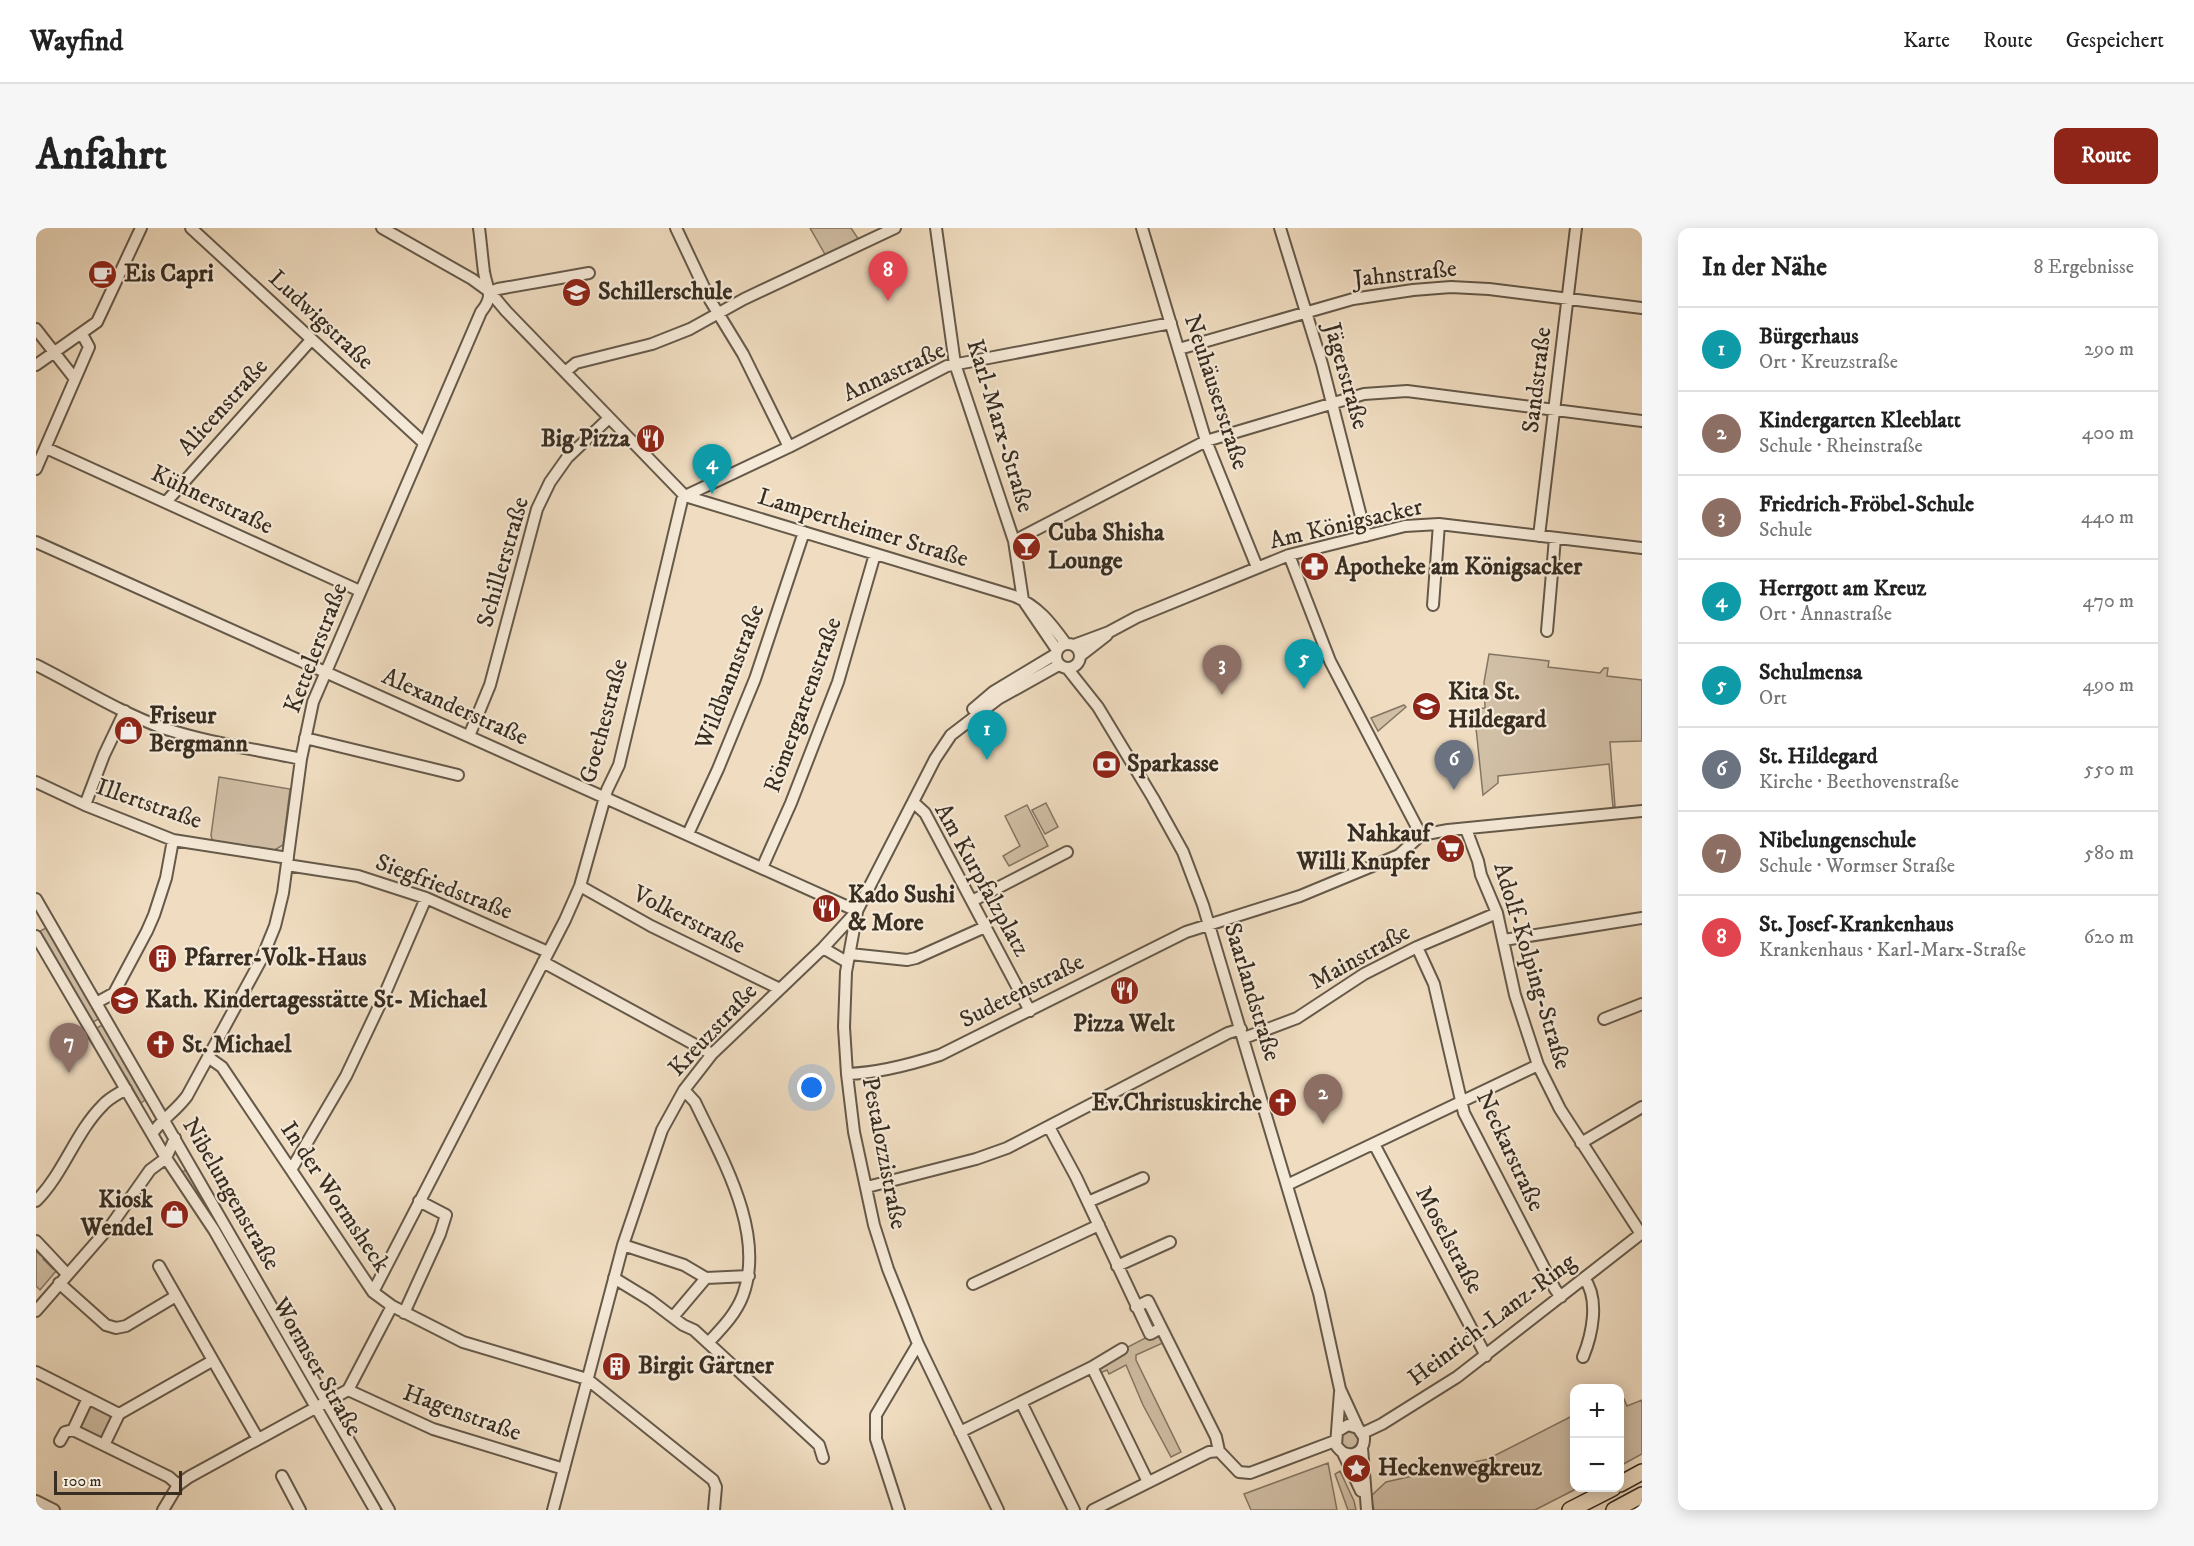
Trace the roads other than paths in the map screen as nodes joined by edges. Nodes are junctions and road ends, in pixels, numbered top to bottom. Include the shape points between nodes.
1 (141, 228) edge
2 (191, 228) edge
3 (382, 228) edge
4 (479, 228) edge
5 (676, 228) edge
6 (895, 228) edge
7 (936, 228) edge
8 (1142, 228) edge
9 (1281, 228) edge
10 (1576, 228) edge
11 (589, 273) dead end
12 (490, 292) junction
13 (1568, 299) junction
14 (1642, 308) edge
15 (719, 313) junction
16 (1306, 313) junction
17 (1171, 322) junction
18 (36, 329) edge
19 (82, 334) junction
20 (311, 340) junction
21 (1179, 349) junction
22 (53, 353) junction
23 (955, 364) junction
24 (36, 365) edge
25 (565, 372) junction
26 (75, 380) junction
27 (1333, 403) junction
28 (1555, 410) junction
29 (609, 418) junction
30 (1642, 421) edge
31 (1206, 441) junction
32 (424, 443) junction
33 (789, 447) junction
34 (46, 448) junction
35 (36, 470) edge
36 (685, 496) junction
37 (166, 502) junction
38 (1439, 524) junction
39 (804, 532) junction
40 (1366, 536) junction
41 (1539, 536) junction
42 (1555, 538) junction
43 (1014, 541) junction
44 (36, 542) edge
45 (1642, 548) edge
46 (875, 554) junction
47 (1289, 555) junction
48 (1257, 567) junction
49 (360, 591) junction
50 (1023, 600) junction
51 (1433, 605) dead end
52 (1547, 631) dead end
53 (1109, 632) junction
54 (1063, 654) junction
55 (1079, 659) junction
56 (36, 665) edge
57 (325, 672) junction
58 (1091, 698) junction
59 (125, 711) junction
60 (469, 736) junction
61 (305, 738) junction
62 (302, 759) junction
63 (458, 775) dead end
64 (36, 782) edge
65 (605, 797) junction
66 (913, 802) junction
67 (85, 806) junction
68 (1642, 812) edge
69 (1466, 829) junction
70 (688, 834) junction
71 (1421, 835) junction
72 (173, 840) junction
73 (1067, 852) dead end
74 (287, 862) junction
75 (762, 868) junction
76 (580, 886) junction
77 (426, 898) junction
78 (36, 899) edge
79 (972, 901) junction
80 (857, 911) junction
81 (1497, 913) junction
82 (1642, 918) edge
83 (1209, 925) junction
84 (985, 927) junction
85 (36, 936) edge
86 (834, 937) junction
87 (1504, 940) junction
88 (1417, 947) junction
89 (823, 948) junction
90 (546, 957) junction
91 (849, 958) junction
92 (780, 989) junction
93 (96, 1003) junction
94 (1642, 1004) edge
95 (1030, 1011) junction
96 (1604, 1019) dead end
97 (1243, 1034) junction
98 (712, 1054) junction
99 (208, 1057) junction
100 (1538, 1065) junction
101 (846, 1074) junction
102 (126, 1089) junction
103 (684, 1090) junction
104 (1461, 1102) junction
105 (1642, 1107) edge
106 (143, 1118) junction
107 (163, 1118) junction
108 (1049, 1127) junction
109 (152, 1134) junction
110 (175, 1138) junction
111 (1581, 1143) junction
112 (1374, 1144) junction
113 (166, 1158) junction
114 (187, 1160) junction
115 (291, 1170) junction
116 (1143, 1178) dead end
117 (1287, 1185) junction
118 (867, 1187) junction
119 (419, 1201) junction
120 (36, 1202) edge
121 (1088, 1202) junction
122 (1099, 1225) junction
123 (1642, 1234) edge
124 (36, 1241) edge
125 (1170, 1242) dead end
126 (623, 1245) junction
127 (159, 1266) dead end
128 (1118, 1266) junction
129 (68, 1274) junction
130 (748, 1276) junction
131 (614, 1278) junction
132 (706, 1278) junction
133 (1584, 1278) junction
134 (59, 1283) junction
135 (973, 1284) dead end
136 (373, 1292) junction
137 (176, 1296) junction
138 (1561, 1297) junction
139 (392, 1306) junction
140 (36, 1311) edge
141 (404, 1312) junction
142 (672, 1317) junction
143 (708, 1343) junction
144 (918, 1344) junction
145 (1122, 1349) dead end
146 (1486, 1356) junction
147 (1582, 1357) dead end
148 (213, 1361) junction
149 (1092, 1367) junction
150 (36, 1372) edge
151 (587, 1379) junction
152 (1340, 1389) junction
153 (348, 1390) junction
154 (88, 1398) junction
155 (326, 1402) junction
156 (1021, 1402) junction
157 (315, 1407) junction
158 (119, 1414) junction
159 (73, 1430) junction
160 (1360, 1430) junction
161 (960, 1432) junction
162 (1337, 1436) junction
163 (258, 1438) junction
164 (60, 1441) dead end
165 (104, 1445) junction
166 (1362, 1448) junction
167 (1219, 1451) junction
168 (1343, 1453) junction
169 (823, 1458) dead end
170 (564, 1469) junction
171 (1642, 1472) edge
172 (282, 1476) dead end
173 (1148, 1482) junction
174 (1624, 1482) edge
175 (178, 1485) junction
176 (1605, 1492) edge
177 (1642, 1495) edge
178 (36, 1501) edge
179 (1366, 1505) edge
180 (54, 1510) edge
181 (163, 1510) edge
182 (300, 1510) edge
183 (375, 1510) edge
184 (389, 1510) edge
185 (553, 1510) edge
186 (714, 1510) edge
187 (899, 1510) edge
188 (998, 1510) edge
189 (1074, 1510) edge
190 (1092, 1510) edge
191 (1570, 1510) edge
192 (1614, 1510) edge

1 - 19 street via 97,322
2 - 20 street, Ludwigstraße
3 - 12 street, Lampertheimer Straße
4 - 12 street
5 - 15 street
6 - 15 street
7 - 23 street, Karl-Marx-Straße
8 - 17 street, Neuhäuserstraße
9 - 16 street, Jägerstraße
10 - 13 street, Sandstraße
11 - 12 street
12 - 25 street, Lampertheimer Straße
12 - 32 street, Kettelerstraße
13 - 14 street, Jahnstraße
13 - 16 street, Jahnstraße via 1451,287 1353,299
13 - 28 street, Sandstraße
15 - 25 street via 652,344 576,363
15 - 33 street
16 - 21 street, Jahnstraße
16 - 27 street, Jägerstraße
17 - 21 street, Neuhäuserstraße
17 - 23 street, Annastraße
18 - 22 street
19 - 22 street
19 - 26 street via 89,347
20 - 32 street, Ludwigstraße
20 - 37 street, Alicenstraße
21 - 31 street, Neuhäuserstraße
22 - 24 street
22 - 26 street
23 - 33 street, Annastraße
23 - 43 street, Karl-Marx-Straße
25 - 29 street, Lampertheimer Straße
26 - 34 street
27 - 28 street via 1364,394 1407,391
27 - 31 street
27 - 40 street, Jägerstraße
28 - 30 street
28 - 41 street, Sandstraße
29 - 36 street, Lampertheimer Straße
29 - 60 street, Schillerstraße via 567,458 537,508 490,685
31 - 43 street
31 - 48 street, Neuhäuserstraße
32 - 49 street, Kettelerstraße
33 - 36 street, Annastraße
34 - 35 street
34 - 37 street, Kühnerstraße
36 - 39 street, Lampertheimer Straße
36 - 65 street, Goethestraße via 619,765
37 - 49 street, Kühnerstraße
38 - 40 street, Am Königsacker via 1405,526
38 - 41 street, Am Königsacker
38 - 51 street
39 - 46 street, Lampertheimer Straße
39 - 70 street, Wildbannstraße via 755,679
40 - 47 street, Am Königsacker
41 - 42 street, Am Königsacker
42 - 45 street, Am Königsacker
42 - 52 street
43 - 50 street, Karl-Marx-Straße
44 - 57 street, Alexanderstraße
46 - 50 street, Lampertheimer Straße
46 - 75 street, Römergartenstraße via 838,682
47 - 48 street, Am Königsacker
47 - 71 street via 1330,661
48 - 53 street, Am Königsacker
49 - 57 street, Kettelerstraße
50 - 54 street via 1048,619
53 - 54 street, Am Königsacker
53 - 55 street, Am Königsacker
54 - 55 street, Saarlandstraße via 1078,649
54 - 55 street, Am Königsacker via 1072,668
54 - 58 street, Saarlandstraße
54 - 66 street, Kreuzstraße via 993,692 973,708 935,759
55 - 58 street, Saarlandstraße
56 - 59 street
57 - 60 street, Alexanderstraße
57 - 61 street, Kettelerstraße
58 - 83 street, Saarlandstraße via 1176,839
59 - 62 street via 200,739
59 - 67 street
60 - 65 street, Alexanderstraße
61 - 62 street, Kettelerstraße
61 - 63 street
62 - 74 street, Kettelerstraße
64 - 67 street, Illertstraße
65 - 70 street, Alexanderstraße
65 - 76 street, Goethestraße
66 - 79 street, Am Kurpfalzplatz via 925,813
66 - 80 street, Kreuzstraße
67 - 72 street, Illertstraße
68 - 69 street
69 - 71 street
69 - 81 street, Adolf-Kolping-Straße
70 - 75 street, Alexanderstraße
71 - 83 street, Sudetenstraße via 1399,855 1300,896
72 - 74 street, Illertstraße
72 - 93 street via 151,923 114,993
73 - 79 street
74 - 77 street, Siegfriedstraße via 358,876
74 - 99 street, Kettelerstraße via 271,937
75 - 80 street, Alexanderstraße
76 - 90 street, Goethestraße
76 - 92 street, Volkerstraße via 651,926
77 - 90 street, Siegfriedstraße
77 - 115 street via 346,1076
78 - 93 street, Nibelungenstraße
79 - 84 street, Am Kurpfalzplatz
80 - 86 street, Kreuzstraße
80 - 91 street, Pestalozzistraße
81 - 87 street, Adolf-Kolping-Straße
81 - 88 street, Mainstraße
82 - 87 street
83 - 95 street, Sudetenstraße via 1159,945
83 - 97 street, Saarlandstraße
84 - 91 street via 916,958
84 - 95 street, Am Kurpfalzplatz
85 - 102 street, Wormser Straße
86 - 89 street, Kreuzstraße
86 - 91 street
87 - 100 street, Adolf-Kolping-Straße via 1515,994
88 - 97 street, Mainstraße via 1364,974 1297,1018
88 - 104 street, Neckarstraße via 1434,984
89 - 91 street
89 - 92 street, Kreuzstraße
90 - 98 street, Siegfriedstraße
90 - 119 street, Goethestraße
91 - 101 street, Pestalozzistraße via 844,1006
92 - 98 street, Kreuzstraße
93 - 107 street, Nibelungenstraße
94 - 96 street
95 - 101 street, Sudetenstraße via 911,1065
97 - 108 street, Mainstraße via 1218,1038
97 - 117 street, Saarlandstraße
98 - 103 street, Kreuzstraße
99 - 107 street, Kettelerstraße via 187,1096 174,1112
99 - 115 street, In der Wormsheck via 222,1067
100 - 104 street
100 - 111 street, Adolf-Kolping-Straße
101 - 118 street, Pestalozzistraße
102 - 106 street, Wormser Straße
102 - 120 street via 98,1111
103 - 126 street, Kreuzstraße via 662,1130
103 - 130 street via 695,1102 736,1190 747,1230
104 - 112 street
104 - 138 street, Neckarstraße
105 - 111 street
106 - 107 street
106 - 109 street, Wormser Straße
107 - 109 street, Kettelerstraße
107 - 110 street, Nibelungenstraße
108 - 118 street, Mainstraße via 976,1159
108 - 121 street
109 - 113 street, Wormser Straße
110 - 113 street
110 - 114 street, Nibelungenstraße
111 - 123 street, Adolf-Kolping-Straße
112 - 117 street
112 - 146 street, Moselstraße
113 - 114 street
113 - 129 street via 150,1170 112,1224
113 - 157 street, Wormser Straße via 214,1230
114 - 155 street, Nibelungenstraße
115 - 136 street, In der Wormsheck
116 - 121 street
117 - 152 street, Saarlandstraße via 1319,1293
118 - 144 street, Pestalozzistraße via 884,1258
119 - 136 street, Goethestraße
119 - 141 street via 446,1215
121 - 122 street
122 - 128 street
122 - 135 street
123 - 133 street, Heinrich-Lanz-Ring
124 - 129 street
125 - 128 street
126 - 131 street, Kreuzstraße
126 - 132 street via 684,1264
127 - 137 street
128 - 167 street via 1150,1334 1161,1328 1216,1437
129 - 134 street
130 - 132 street
130 - 143 street via 734,1314
131 - 142 street
131 - 151 street, Kreuzstraße
132 - 142 street
133 - 138 street, Heinrich-Lanz-Ring
133 - 147 street via 1592,1296 1590,1339
134 - 137 street via 106,1325 116,1328
134 - 140 street
136 - 139 street, In der Wormsheck
137 - 148 street
138 - 146 street, Heinrich-Lanz-Ring
139 - 141 street, In der Wormsheck
139 - 153 street
141 - 151 street, In der Wormsheck via 463,1342
142 - 143 street
143 - 169 street via 819,1445
144 - 161 street, Pestalozzistraße
144 - 187 street via 876,1415 876,1439
145 - 149 street
146 - 160 street, Heinrich-Lanz-Ring via 1382,1424
148 - 158 street
148 - 163 street
149 - 156 street
149 - 173 street
150 - 154 street
151 - 170 street, Kreuzstraße
151 - 186 street via 713,1480
152 - 160 street, Saarlandstraße
152 - 162 street, Saarlandstraße
153 - 155 street
153 - 170 street, Hagenstraße via 433,1429
154 - 158 street
154 - 159 street
155 - 157 street
155 - 184 street, Nibelungenstraße
156 - 161 street
156 - 189 street
157 - 163 street
157 - 183 street, Wormser Straße
158 - 165 street
159 - 164 street via 65,1432
159 - 165 street
160 - 162 street via 1348,1425
160 - 166 street via 1365,1441
161 - 188 street, Pestalozzistraße
162 - 167 street via 1250,1473 1239,1472
162 - 168 street via 1337,1448
163 - 175 street
165 - 175 street
166 - 168 street via 1354,1454
166 - 179 street
167 - 173 street via 1209,1452
168 - 179 street
170 - 185 street, Kreuzstraße
171 - 174 highway
172 - 182 street
173 - 190 street
175 - 181 street
176 - 191 highway
177 - 192 highway
178 - 180 street

